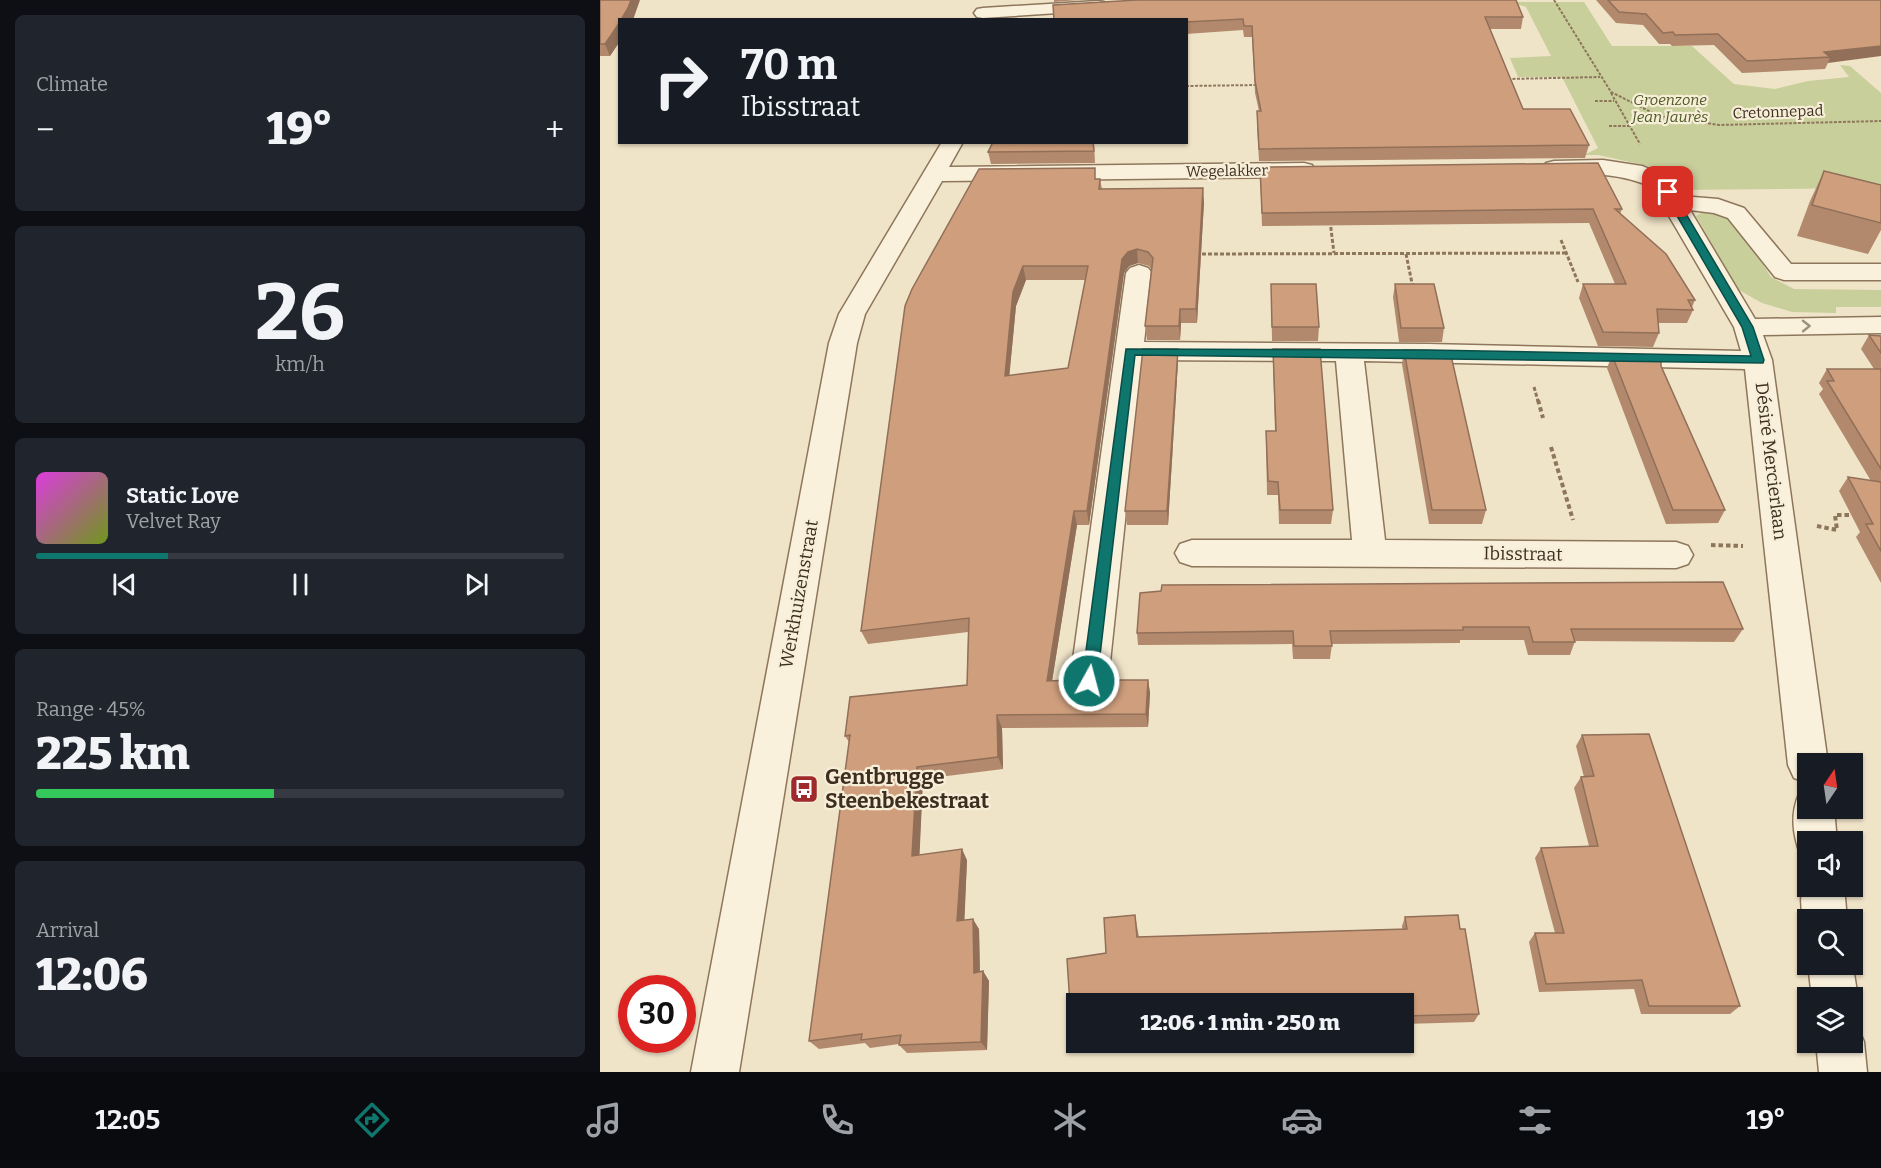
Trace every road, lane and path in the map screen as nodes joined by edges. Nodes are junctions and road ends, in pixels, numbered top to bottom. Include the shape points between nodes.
1 (1554, 0) edge
2 (1113, 5) edge
3 (983, 11) edge
4 (1600, 77) junction
5 (1506, 79) edge
6 (1257, 85) edge
7 (1188, 86) edge
8 (1611, 92) junction
9 (1614, 100) junction
10 (1595, 101) dead end
11 (1881, 121) edge
12 (1609, 126) dead end
13 (1629, 126) junction
14 (952, 144) edge
15 (1533, 168) edge
16 (1323, 170) joint
17 (934, 174) junction
18 (1668, 192) junction
19 (1561, 240) dead end
20 (1334, 253) junction
21 (1566, 253) junction
22 (1189, 254) edge
23 (1406, 254) junction
24 (1881, 272) edge
25 (1139, 273) dead end
26 (1578, 282) dead end
27 (1881, 325) edge
28 (1747, 327) junction
29 (1130, 351) junction
30 (1428, 353) junction
31 (1348, 354) junction
32 (1758, 360) junction
33 (1551, 447) dead end
34 (1866, 514) edge
35 (1778, 520) junction
36 (1783, 552) junction
37 (1192, 553) dead end
38 (1370, 553) junction
39 (1584, 555) junction
40 (1676, 555) joint
41 (1089, 681) dead end
42 (1807, 753) edge
43 (1841, 1053) edge
44 (716, 1072) edge
45 (1843, 1072) edge

1 - 4 path, Cretonnepad
2 - 3 street
4 - 5 path
4 - 8 path, Cretonnepad
6 - 7 path
8 - 9 path
8 - 11 path, Cretonnepad via 1659,116 1719,125
9 - 10 path
9 - 13 path
12 - 13 path
13 - 18 path
14 - 17 street, Werkhuizenstraat
15 - 18 street via 1603,167 1634,171
16 - 17 street, Wegelakker
16 - 20 path
17 - 44 street, Werkhuizenstraat via 852,314 843,343
18 - 24 street via 1736,213 1784,272
18 - 28 street, Désiré Mercierlaan
19 - 21 path
20 - 22 path
20 - 23 path
21 - 23 path
21 - 26 path
23 - 30 path
25 - 29 street
28 -> 27 street
28 - 32 street, Désiré Mercierlaan
29 - 31 street
29 - 41 street
30 - 31 street
30 - 32 street
31 - 38 street
32 - 35 street, Désiré Mercierlaan
33 - 39 path
34 - 35 path via 1835,515 1837,530
35 - 36 street, Désiré Mercierlaan
36 - 40 path via 1736,545 1681,544
36 - 42 street, Désiré Mercierlaan
37 - 38 street, Ibisstraat
38 - 39 street, Ibisstraat
39 - 40 street, Ibisstraat
43 - 45 street

